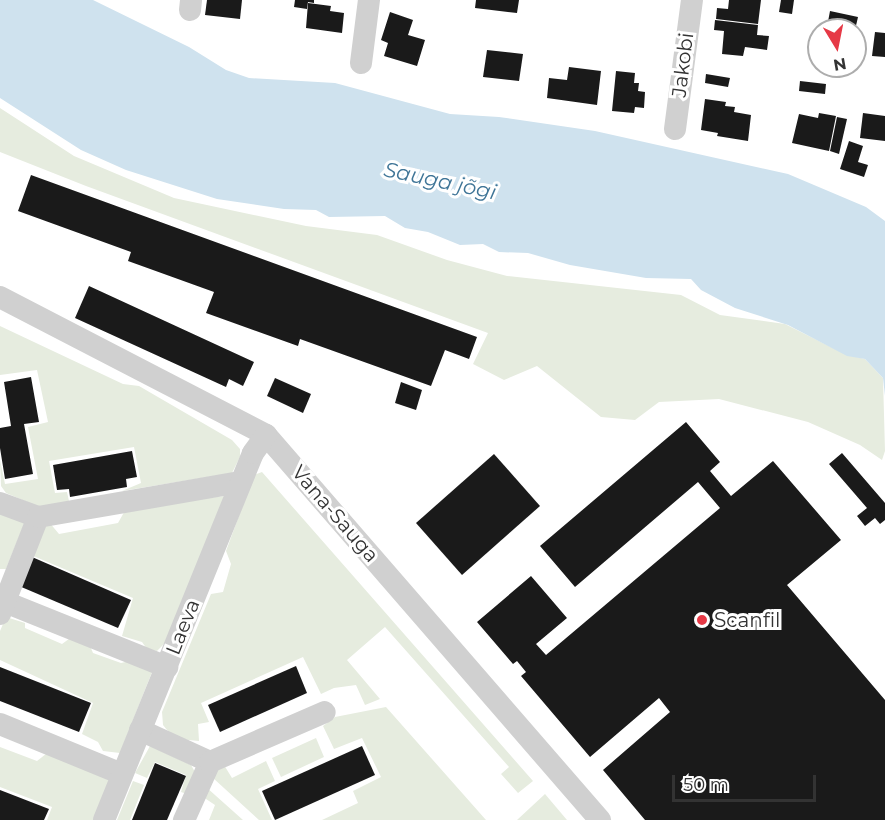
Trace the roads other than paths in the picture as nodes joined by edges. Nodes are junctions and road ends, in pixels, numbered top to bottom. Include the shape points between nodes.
1 (369, 0) edge
2 (692, 0) edge
3 (361, 63) dead end
4 (675, 129) dead end
5 (0, 297) edge
6 (266, 435) junction
7 (241, 482) junction
8 (0, 503) edge
9 (38, 518) junction
10 (2, 608) edge
11 (167, 667) junction
12 (325, 712) dead end
13 (0, 724) edge
14 (140, 730) junction
15 (210, 762) junction
16 (122, 774) junction
17 (104, 820) edge
18 (184, 820) edge
19 (600, 820) edge

1 - 3 street
2 - 4 street, Jakobi
5 - 6 street, Vana-Sauga
6 - 7 street, Laeva via 253,453
6 - 19 street, Vana-Sauga
7 - 9 street
7 - 11 street, Laeva
8 - 9 street
9 - 10 street
10 - 11 street
11 - 14 street, Laeva
12 - 15 street
13 - 16 street
14 - 15 street
14 - 16 street, Laeva
15 - 18 street
16 - 17 street, Laeva

